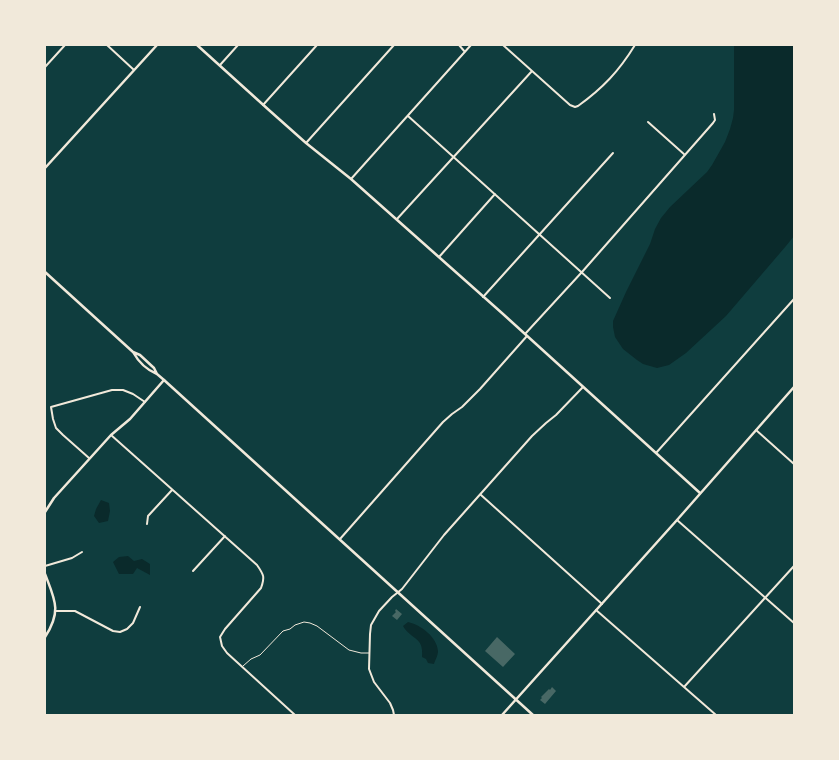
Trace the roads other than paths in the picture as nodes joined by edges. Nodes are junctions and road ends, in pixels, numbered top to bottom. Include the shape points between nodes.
1 (65, 45) edge
2 (107, 45) edge
3 (157, 45) edge
4 (197, 45) edge
5 (238, 45) edge
6 (317, 45) edge
7 (394, 45) edge
8 (459, 45) edge
9 (471, 45) edge
10 (503, 45) edge
11 (635, 45) edge
12 (465, 52) junction
13 (220, 65) junction
14 (45, 67) edge
15 (134, 70) junction
16 (532, 71) junction
17 (263, 105) junction
18 (714, 114) dead end
19 (408, 116) junction
20 (648, 122) dead end
21 (306, 143) junction
22 (613, 153) dead end
23 (685, 155) junction
24 (453, 157) junction
25 (45, 168) edge
26 (351, 179) junction
27 (495, 194) junction
28 (397, 219) junction
29 (539, 235) junction
30 (439, 257) junction
31 (45, 272) edge
32 (582, 272) junction
33 (483, 297) junction
34 (610, 298) dead end
35 (794, 299) edge
36 (793, 302) edge
37 (526, 335) junction
38 (164, 380) junction
39 (583, 387) junction
40 (794, 387) edge
41 (145, 402) junction
42 (756, 430) junction
43 (111, 435) junction
44 (656, 453) junction
45 (89, 458) junction
46 (794, 464) edge
47 (172, 490) junction
48 (700, 494) junction
49 (481, 495) junction
50 (45, 512) edge
51 (677, 520) junction
52 (148, 524) dead end
53 (225, 536) junction
54 (339, 539) junction
55 (82, 552) dead end
56 (45, 566) edge
57 (794, 566) edge
58 (193, 571) dead end
59 (45, 574) edge
60 (398, 592) junction
61 (765, 597) junction
62 (602, 604) junction
63 (140, 607) dead end
64 (596, 610) junction
65 (55, 611) junction
66 (794, 623) edge
67 (45, 637) edge
68 (369, 653) junction
69 (242, 667) junction
70 (684, 687) junction
71 (515, 700) junction
72 (294, 715) edge
73 (394, 715) edge
74 (502, 715) edge
75 (533, 715) edge
76 (716, 715) edge

1 - 14 street
2 - 15 street
3 - 15 main road
4 - 13 main road
5 - 13 street
6 - 17 street
7 - 21 street
8 - 12 street
9 - 12 street
10 - 16 street
11 - 16 street via 612,77 595,94 575,107 568,104
12 - 19 street
13 - 17 main road
15 - 25 main road
16 - 24 street
17 - 21 main road
18 - 23 street via 714,122
19 - 24 street
19 - 26 street
20 - 23 street
21 - 26 main road
22 - 29 street
23 - 32 street
24 - 27 street
24 - 28 street
26 - 28 main road
27 - 29 street
27 - 30 street
28 - 30 main road
29 - 32 street
29 - 33 street
30 - 33 main road
31 - 38 main road via 133,352 136,358
32 - 34 street
32 - 37 street
33 - 37 main road
35 - 36 street
36 - 44 street
37 - 39 main road
37 - 54 street via 480,389 443,422
38 - 41 main road
38 - 54 main road
39 - 44 main road
39 - 49 street via 556,416 532,436
40 - 42 main road
41 - 43 main road
41 - 45 street via 124,390 112,390 51,407 56,428
42 - 46 street
42 - 48 main road
43 - 45 main road
43 - 47 street
44 - 48 main road
45 - 50 main road
47 - 52 street via 148,516
47 - 53 street
48 - 51 main road
49 - 60 street via 444,535
49 - 62 street
51 - 61 street
51 - 62 main road
53 - 58 street
53 - 69 street via 254,562 263,574 264,580 261,588 224,629 220,637 225,651
54 - 60 main road
55 - 56 street via 72,558
57 - 61 street
59 - 65 main road via 55,599
60 - 68 street via 379,611 371,625
60 - 71 main road
61 - 66 street
61 - 70 street
62 - 64 main road
63 - 65 street via 133,623 128,629 120,632 113,632 75,611
64 - 70 street
64 - 71 main road
65 - 67 main road via 54,620
68 - 69 lane via 349,650 317,626 304,622 283,631 260,655
68 - 73 street via 369,669 374,682 390,703
69 - 72 street
70 - 76 street
71 - 74 main road
71 - 75 main road

